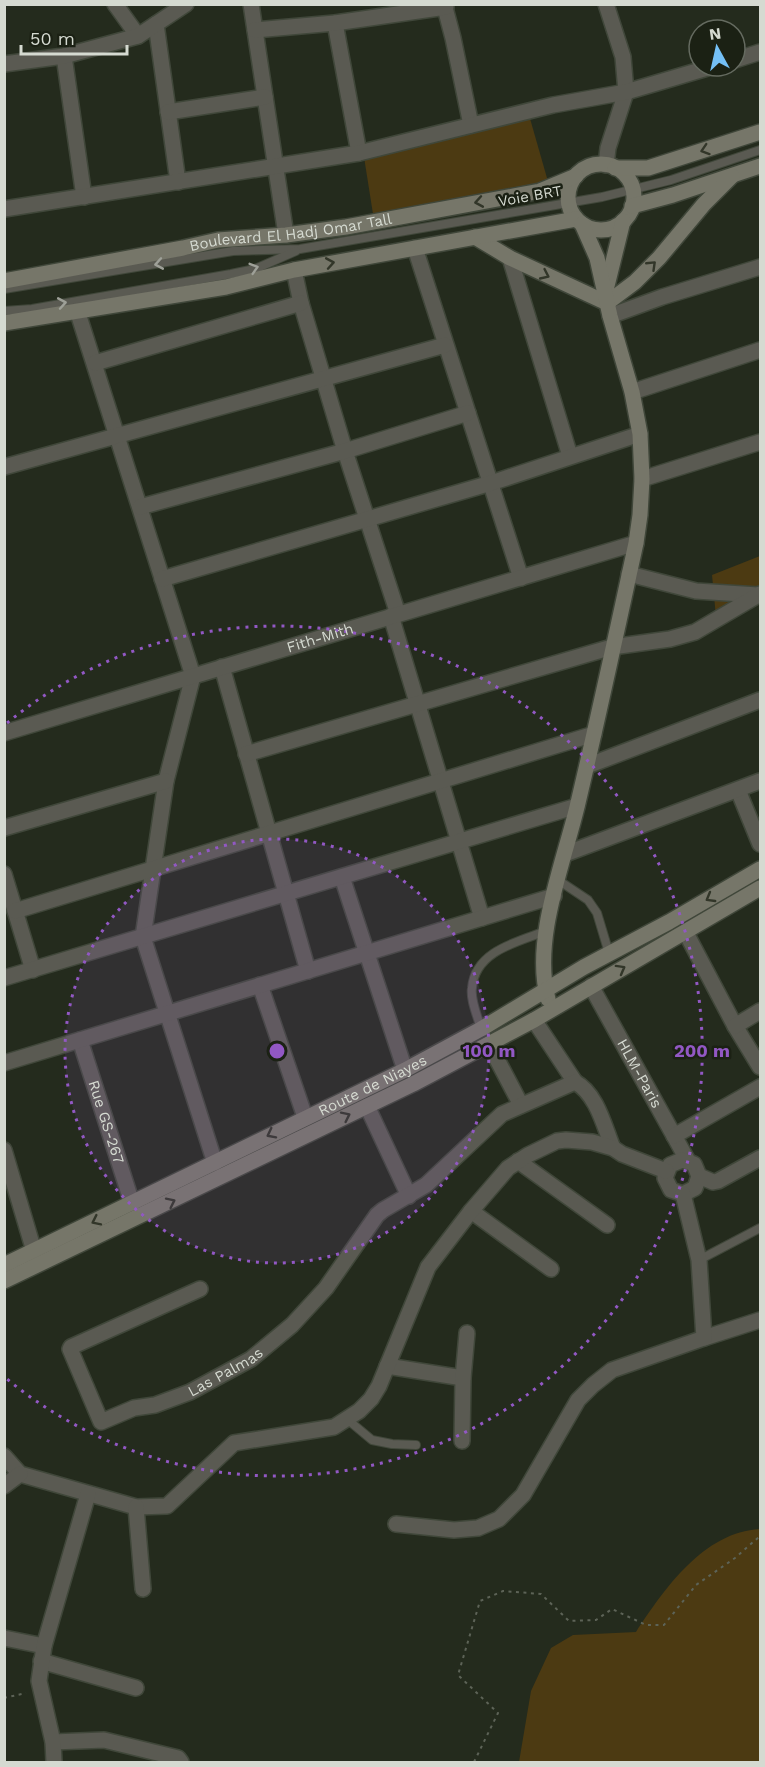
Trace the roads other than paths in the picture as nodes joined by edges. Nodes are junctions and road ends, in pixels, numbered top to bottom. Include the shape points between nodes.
1 (116, 4) edge
2 (186, 4) edge
3 (251, 4) edge
4 (606, 4) edge
5 (445, 6) edge
6 (336, 22) junction
7 (156, 24) junction
8 (255, 30) junction
9 (138, 36) junction
10 (64, 56) junction
11 (4, 64) edge
12 (687, 74) edge
13 (626, 92) junction
14 (265, 98) junction
15 (168, 112) junction
16 (471, 125) junction
17 (760, 132) edge
18 (760, 150) edge
19 (359, 153) junction
20 (275, 166) junction
21 (611, 166) junction
22 (760, 166) edge
23 (576, 176) junction
24 (732, 176) junction
25 (178, 182) junction
26 (84, 197) junction
27 (632, 198) junction
28 (568, 203) junction
29 (4, 209) edge
30 (623, 221) junction
31 (579, 222) junction
32 (286, 235) junction
33 (475, 237) junction
34 (415, 248) junction
35 (300, 249) junction
36 (510, 258) junction
37 (760, 267) edge
38 (294, 270) junction
39 (4, 281) edge
40 (4, 289) edge
41 (301, 303) junction
42 (607, 304) junction
43 (77, 310) junction
44 (4, 311) edge
45 (4, 323) edge
46 (446, 345) junction
47 (760, 350) edge
48 (95, 363) junction
49 (324, 379) junction
50 (632, 392) junction
51 (468, 412) junction
52 (640, 434) junction
53 (116, 436) junction
54 (760, 442) edge
55 (345, 451) junction
56 (570, 456) junction
57 (4, 467) edge
58 (642, 479) junction
59 (491, 483) junction
60 (140, 507) junction
61 (367, 519) junction
62 (636, 543) junction
63 (629, 574) junction
64 (521, 578) junction
65 (162, 579) junction
66 (759, 595) edge
67 (395, 615) junction
68 (612, 647) junction
69 (222, 667) junction
70 (193, 676) junction
71 (760, 700) edge
72 (417, 702) junction
73 (4, 733) edge
74 (594, 734) junction
75 (246, 754) junction
76 (586, 766) junction
77 (166, 781) junction
78 (760, 781) edge
79 (441, 782) junction
80 (738, 790) junction
81 (577, 806) junction
82 (4, 828) edge
83 (269, 834) junction
84 (459, 842) junction
85 (760, 844) edge
86 (565, 854) junction
87 (153, 867) junction
88 (760, 869) edge
89 (4, 874) edge
90 (342, 877) junction
91 (558, 880) junction
92 (760, 888) edge
93 (286, 894) junction
94 (554, 896) junction
95 (15, 911) junction
96 (482, 918) junction
97 (547, 931) junction
98 (686, 933) junction
99 (143, 937) junction
100 (366, 953) junction
101 (609, 953) junction
102 (33, 970) junction
103 (308, 971) junction
104 (4, 978) edge
105 (260, 985) junction
106 (591, 986) junction
107 (546, 990) junction
108 (551, 1010) junction
109 (760, 1011) edge
110 (169, 1013) junction
111 (534, 1020) junction
112 (735, 1026) junction
113 (481, 1029) junction
114 (80, 1040) junction
115 (489, 1044) junction
116 (4, 1063) edge
117 (760, 1067) edge
118 (405, 1070) junction
119 (575, 1082) junction
120 (760, 1087) edge
121 (368, 1106) junction
122 (521, 1106) junction
123 (305, 1117) junction
124 (674, 1136) junction
125 (613, 1148) junction
126 (4, 1150) edge
127 (760, 1158) edge
128 (518, 1161) junction
129 (688, 1161) junction
130 (215, 1163) junction
131 (666, 1171) junction
132 (8, 1174) edge
133 (699, 1176) junction
134 (683, 1194) junction
135 (409, 1196) junction
136 (132, 1203) junction
137 (471, 1211) junction
138 (607, 1226) dead end
139 (760, 1228) edge
140 (34, 1251) junction
141 (699, 1260) junction
142 (4, 1265) edge
143 (550, 1269) dead end
144 (4, 1281) edge
145 (200, 1289) dead end
146 (760, 1320) edge
147 (467, 1333) dead end
148 (704, 1338) junction
149 (387, 1366) junction
150 (463, 1378) junction
151 (348, 1420) junction
152 (462, 1441) dead end
153 (416, 1445) dead end
154 (4, 1456) edge
155 (20, 1474) junction
156 (4, 1486) edge
157 (88, 1494) junction
158 (136, 1507) junction
159 (396, 1524) dead end
160 (143, 1589) dead end
161 (4, 1638) edge
162 (42, 1654) junction
163 (136, 1689) dead end
164 (52, 1742) junction
165 (54, 1762) edge
166 (181, 1762) edge

1 - 9 street
2 - 7 street
3 - 8 street
4 - 13 street via 623,57
5 - 6 street
5 - 16 street
6 - 8 street
6 - 19 street
7 - 9 street
7 - 15 street
8 - 14 street
9 - 10 street
10 - 11 street
10 - 26 street
12 - 13 street
13 - 16 street
13 - 21 street via 608,148
14 - 15 street
14 - 20 street
15 - 25 street
16 - 19 street
17 -> 21 main road, Boulevard El Hadj Omar Tall via 648,168
18 - 27 lane, Voie BRT via 671,180
19 - 20 street
20 - 25 street
20 - 32 street
21 - 23 main road, Boulevard El Hadj Omar Tall via 590,166
21 - 27 main road via 627,177
22 - 24 main road
23 - 28 main road
23 -> 32 main road, Boulevard El Hadj Omar Tall via 540,191
24 - 27 main road
42 -> 24 main road via 659,258
25 - 26 street
26 - 29 street
27 - 28 lane, Voie BRT
27 - 30 main road
28 - 31 main road
28 - 35 lane, Voie BRT
30 - 31 main road via 603,229 592,229
30 - 42 main road
31 - 33 main road
31 - 42 main road via 597,258
32 - 39 main road, Boulevard El Hadj Omar Tall via 218,240
33 - 34 main road
33 - 36 main road
38 -> 34 main road
34 - 46 street
35 -> 40 lane, Voie BRT via 233,251
44 -> 35 lane, Voie BRT via 255,269
36 -> 42 main road
36 - 56 street
37 - 42 street via 662,297
38 - 41 street
38 - 43 main road via 226,287
41 - 48 street
41 - 49 street
42 - 50 main road
43 - 45 main road
43 - 48 street
46 - 49 street
46 - 51 street
47 - 50 street
48 - 53 street
49 - 53 street
49 - 55 street
50 - 52 main road
51 - 55 street
51 - 59 street
52 - 56 street
52 - 58 main road
53 - 57 street
53 - 60 street
54 - 58 street
55 - 60 street
55 - 61 street
56 - 59 street
58 - 62 main road
59 - 61 street
59 - 64 street
60 - 65 street
61 - 65 street
61 - 67 street
62 - 63 main road
62 - 64 street, Fith-Mith
63 - 66 street via 696,591
63 - 68 main road
64 - 67 street, Fith-Mith
65 - 70 street
66 - 68 street via 695,632
67 - 69 street, Fith-Mith
67 - 72 street
68 - 72 street
68 - 74 main road
69 - 70 street, Fith-Mith
69 - 75 street
70 - 73 street, Fith-Mith
70 - 77 street
71 - 76 street
72 - 75 street
72 - 79 street
74 - 76 main road
74 - 79 street
75 - 83 street
76 - 81 main road
77 - 82 street
77 - 87 street
78 - 80 street
79 - 83 street
79 - 84 street
80 - 85 street
80 - 86 street
81 - 84 street
81 - 86 main road
83 - 87 street
83 - 93 street
84 - 90 street
84 - 96 street
86 - 91 main road
87 - 95 street
87 - 99 street
88 -> 101 main road, Route de Niayes
89 - 95 street
90 - 93 street
90 - 100 street
91 - 94 main road
91 - 101 lane via 588,900 597,913
92 - 98 main road, Route de Niayes
93 - 99 street
93 - 103 street
94 - 96 street
94 - 97 main road
95 - 102 street
96 - 100 street
97 - 107 main road via 543,965
97 - 113 lane via 491,954 476,969 471,989
106 -> 98 main road, Route de Niayes
98 - 112 street
99 - 102 street
99 - 110 street
100 - 103 street
100 - 118 street
101 - 107 main road, Route de Niayes
102 - 104 street
103 - 105 street
105 - 110 street
105 - 123 street
106 - 108 main road, Route de Niayes
106 - 124 street, HLM-Paris
107 - 108 main road
107 - 113 main road, Route de Niayes
108 - 111 main road, Route de Niayes
109 - 112 street
110 - 114 street
110 - 130 street
111 - 115 main road, Route de Niayes
111 - 119 street
112 - 117 street
113 - 118 main road, Route de Niayes
114 - 116 street
114 - 136 street, Rue GS-267
115 - 121 main road, Route de Niayes
115 - 122 street
118 - 123 main road, Route de Niayes
119 - 122 street
119 - 125 street via 592,1096
120 - 124 street
121 - 135 street
144 -> 121 main road, Route de Niayes
122 - 135 street via 502,1114
123 -> 130 main road, Route de Niayes
124 - 129 street, HLM-Paris
125 - 128 street via 592,1142 557,1141
125 - 131 street
126 - 132 street
127 - 133 street via 718,1181
128 - 137 street
128 - 138 street
129 - 131 street via 675,1162
129 - 133 street
130 - 136 main road, Route de Niayes
131 - 134 street via 671,1190
132 - 140 street
133 - 134 street via 695,1188
134 - 141 street
135 - 145 street, Las Palmas via 377,1215 326,1287 292,1325 251,1359 190,1392 101,1422 71,1347
136 -> 140 main road, Route de Niayes
137 - 143 street
137 - 149 street via 428,1268
139 - 141 lane
140 - 142 main road, Route de Niayes
141 - 148 street
146 - 148 street
147 - 150 street
148 - 159 street via 612,1370 593,1385 578,1400 523,1495 499,1519 478,1528 454,1530
149 - 150 street
149 - 151 street via 371,1399
150 - 152 street
151 - 153 lane via 372,1440
151 - 158 street via 334,1428 234,1443 167,1506
154 - 155 street
155 - 156 street
155 - 157 street
157 - 158 street
157 - 162 street
158 - 160 street
161 - 162 street
162 - 163 street
162 - 164 street via 41,1690
164 - 165 street
164 - 166 street via 104,1740 178,1758

